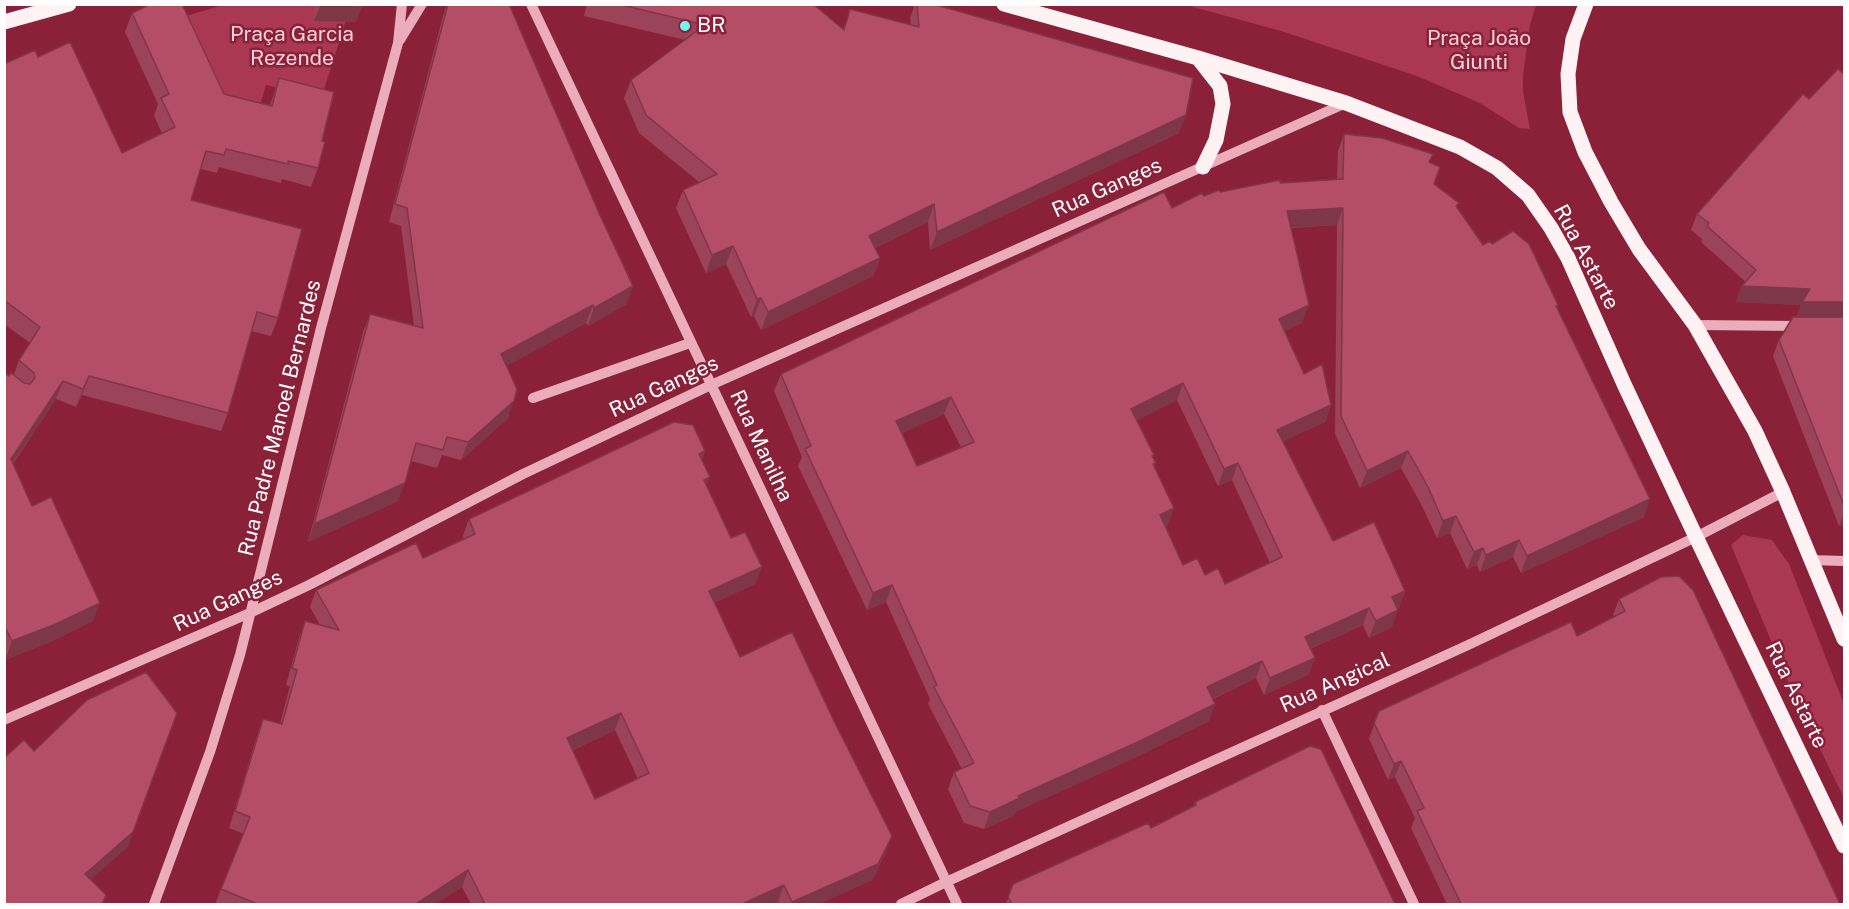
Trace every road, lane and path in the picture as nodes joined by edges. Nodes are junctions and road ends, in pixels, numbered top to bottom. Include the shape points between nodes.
1 (69, 4) edge
2 (402, 4) edge
3 (422, 4) edge
4 (1004, 4) edge
5 (1586, 4) edge
6 (530, 7) edge
7 (8, 23) edge
8 (398, 43) junction
9 (1198, 57) junction
10 (1346, 103) junction
11 (1203, 166) junction
12 (1695, 325) junction
13 (1812, 326) edge
14 (690, 343) junction
15 (711, 386) junction
16 (533, 398) dead end
17 (1783, 492) junction
18 (1696, 537) junction
19 (1810, 560) junction
20 (1845, 561) edge
21 (252, 612) junction
22 (1845, 639) edge
23 (1322, 710) junction
24 (4, 720) edge
25 (1845, 846) edge
26 (946, 882) junction
27 (906, 903) edge
28 (154, 904) edge
29 (957, 904) edge
30 (1414, 904) edge

1 - 7 main road
2 - 8 street, Rua Padre Manoel Bernardes
3 - 8 street
4 - 9 main road, Rua Astarte
5 - 12 main road via 1568,74 1570,112 1611,202 1639,249
6 - 14 street, Rua Manilha
8 - 21 street, Rua Padre Manoel Bernardes via 321,328
9 - 10 main road, Rua Astarte
9 - 11 main road via 1220,86 1223,104 1216,140
10 - 11 street, Rua Ganges
10 - 18 main road, Rua Astarte via 1460,147 1497,168 1528,195 1568,258
11 - 15 street, Rua Ganges
12 - 13 street
12 - 17 main road via 1755,431
14 - 15 street, Rua Manilha
14 - 16 street
15 - 21 street, Rua Ganges via 523,474
15 - 26 street, Rua Manilha
17 - 18 street, Rua Angical
17 - 19 main road
18 - 23 street, Rua Angical
18 - 25 main road, Rua Astarte
19 - 20 street
19 - 22 main road
21 - 24 street, Rua Ganges
21 - 28 street, Rua Padre Manoel Bernardes via 210,752
23 - 26 street, Rua Angical
23 - 30 street
26 - 27 street, Rua Angical
26 - 29 street, Rua Manilha

